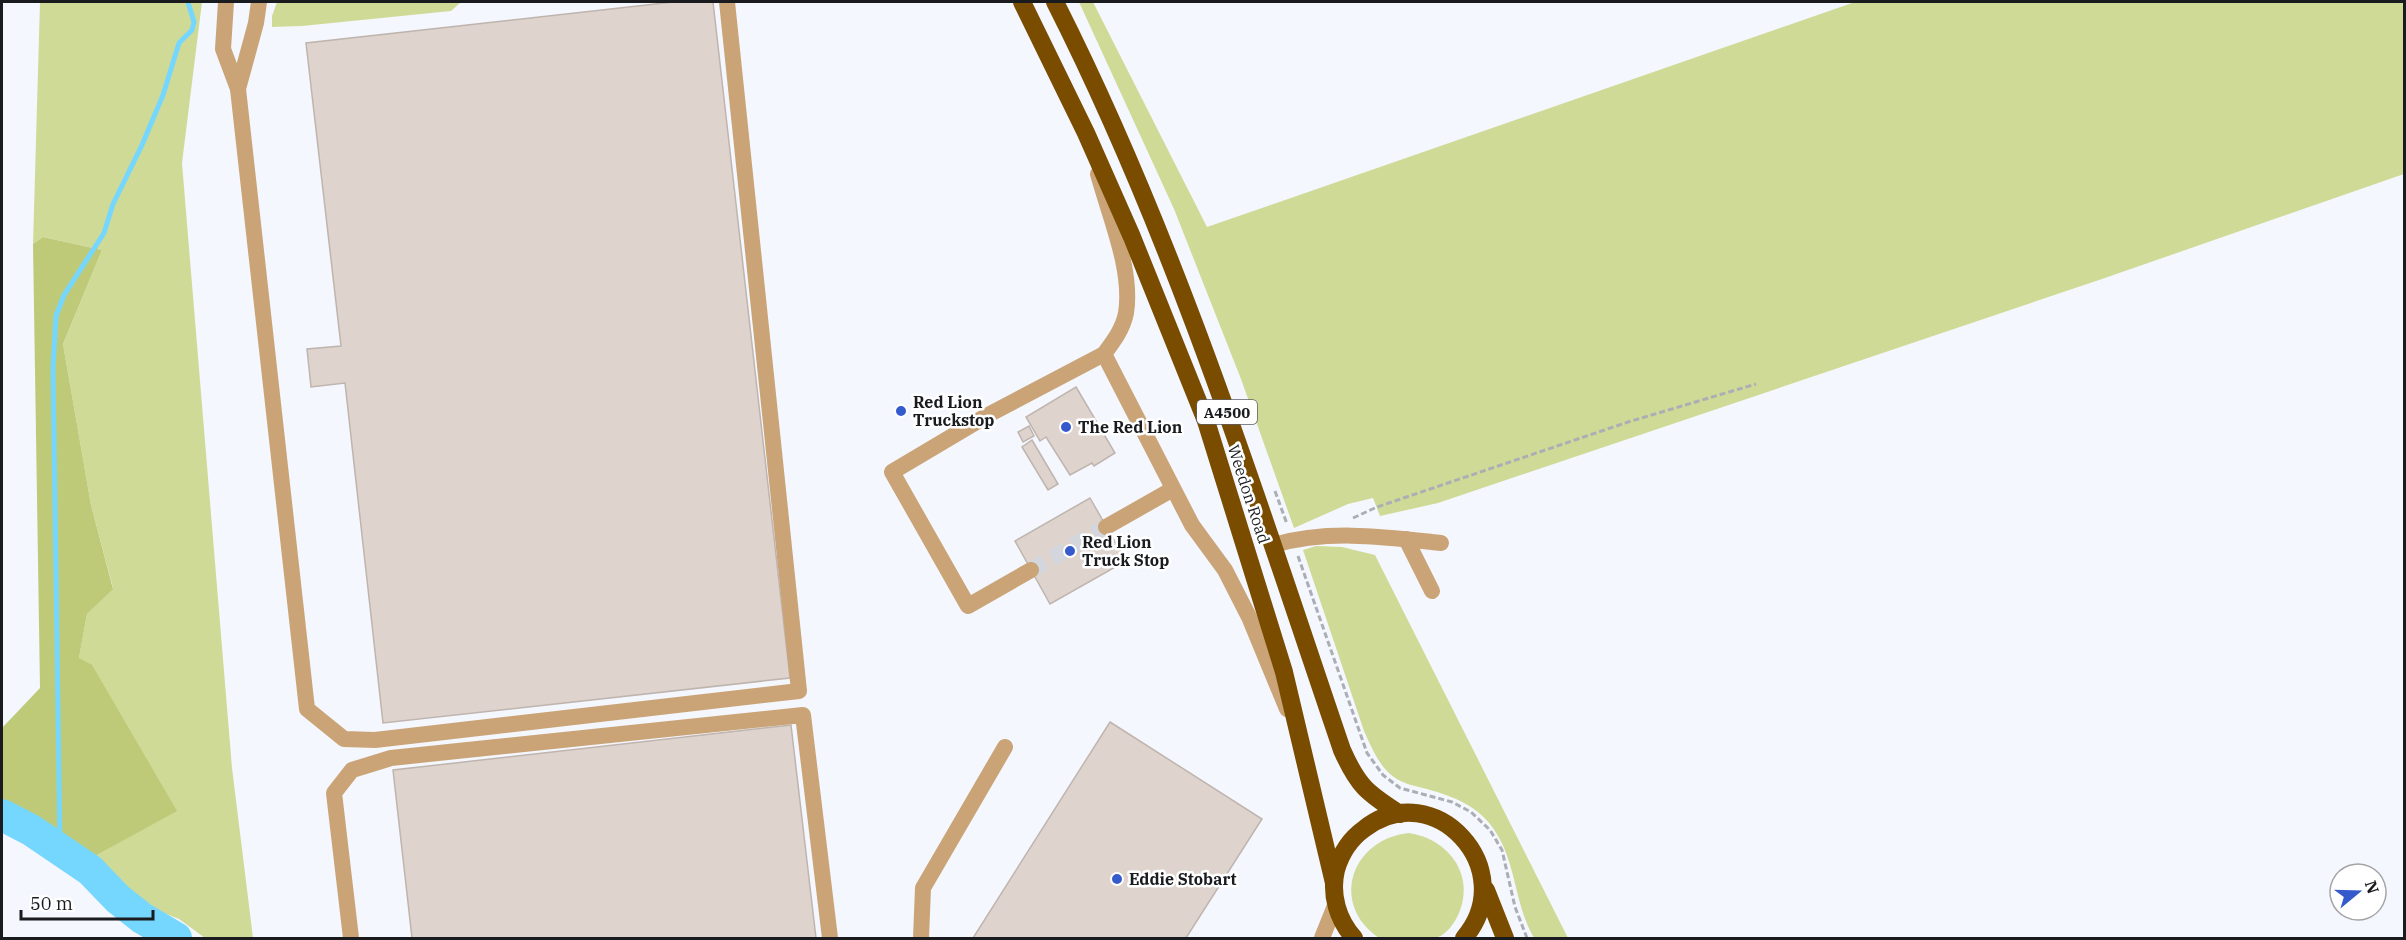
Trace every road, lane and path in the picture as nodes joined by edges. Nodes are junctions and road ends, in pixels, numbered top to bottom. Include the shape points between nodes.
1 (226, 2) edge
2 (259, 2) edge
3 (727, 2) edge
4 (1022, 2) edge
5 (1055, 2) edge
6 (238, 88) junction
7 (1086, 133) junction
8 (1104, 354) junction
9 (1756, 384) dead end
10 (1273, 486) dead end
11 (1173, 489) junction
12 (1351, 519) dead end
13 (1106, 527) tunnel mouth
14 (1292, 539) junction
15 (1406, 539) junction
16 (1441, 543) dead end
17 (1274, 545) junction
18 (1031, 570) tunnel mouth
19 (1432, 591) dead end
20 (1005, 747) dead end
21 (1305, 753) junction
22 (1400, 814) junction
23 (1483, 882) junction
24 (1334, 883) junction
25 (1336, 903) junction
26 (351, 939) edge
27 (830, 939) edge
28 (921, 939) edge
29 (1322, 939) edge
30 (1354, 939) edge
31 (1464, 939) edge
32 (1505, 939) edge
33 (1527, 939) edge

1 - 6 street via 223,49
2 - 6 street
3 - 6 street via 799,691 375,740 344,739 307,709
4 - 7 highway, Weedon Road / A4500
5 - 17 highway, Weedon Road / A4500 via 1131,161 1193,317
7 - 8 street via 1128,292 1126,316
7 - 21 highway, Weedon Road / A4500 via 1206,422 1284,672
8 - 11 street
8 - 18 street via 988,415 892,472 968,606
9 - 12 path via 1628,422
10 - 14 path
11 - 13 street
11 - 21 street via 1192,525 1225,570 1249,617
14 - 15 street via 1368,535
14 - 17 street
14 - 33 path via 1367,753 1383,775 1400,788 1452,802 1471,812 1490,830 1502,850
15 - 16 street
15 - 19 street
17 - 22 highway, Weedon Road / A4500 via 1352,774 1374,798
20 - 28 street via 923,888
21 - 24 highway, Weedon Road / A4500
22 - 23 highway, A4500 via 1427,816 1460,833 1476,855
22 - 24 highway, A4500 via 1375,822 1353,838 1340,860
23 - 31 highway, A4500 via 1480,909
23 - 32 highway, A4500
24 - 25 highway, A4500
25 - 29 street
25 - 30 highway, A4500
26 - 27 street via 334,793 352,770 391,758 803,715

